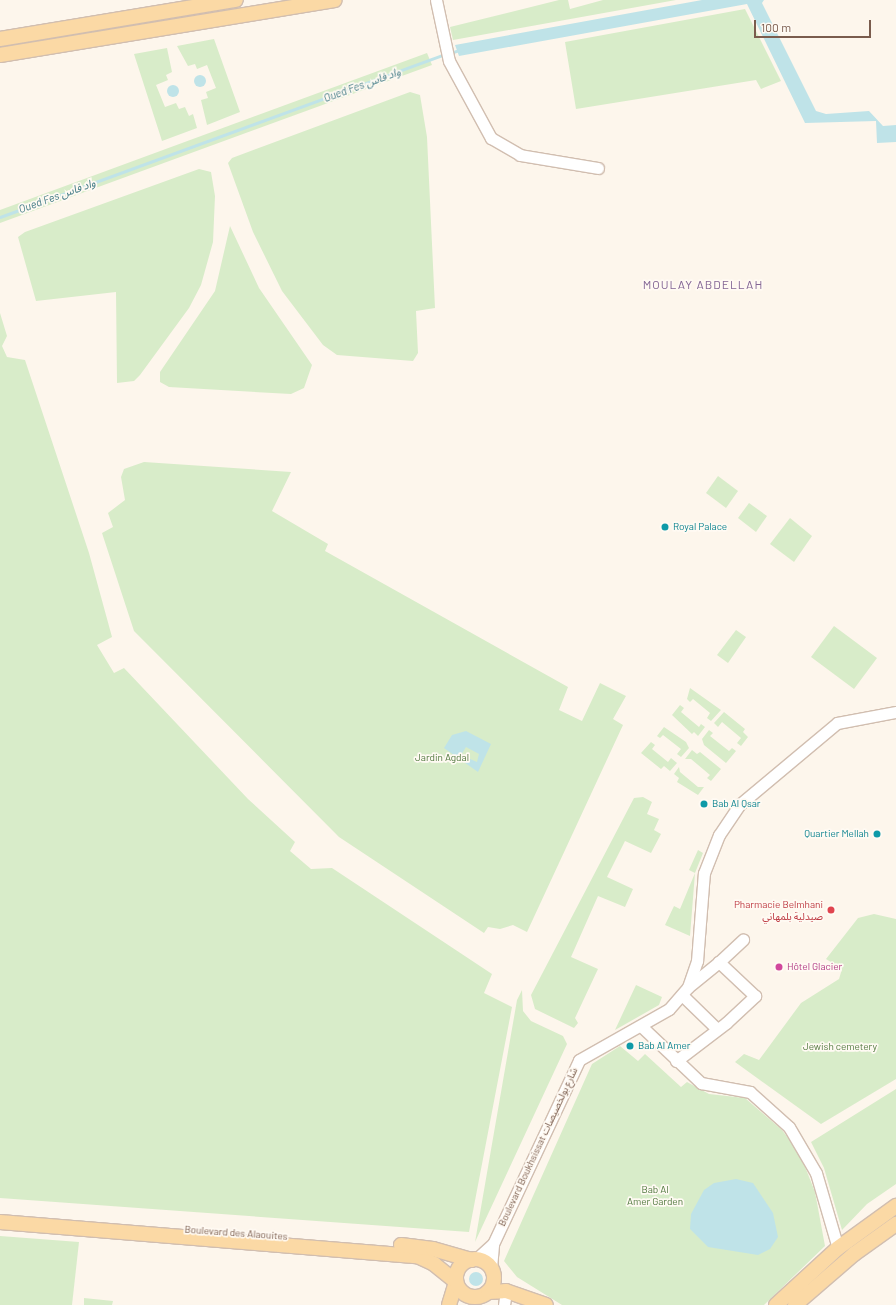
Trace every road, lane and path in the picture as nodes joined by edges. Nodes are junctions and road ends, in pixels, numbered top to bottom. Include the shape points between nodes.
1 (236, 0) edge
2 (335, 0) edge
3 (436, 0) edge
4 (0, 39) edge
5 (0, 55) edge
6 (598, 168) dead end
7 (896, 712) edge
8 (743, 940) dead end
9 (719, 962) junction
10 (685, 991) junction
11 (641, 1026) junction
12 (717, 1029) junction
13 (676, 1060) junction
14 (896, 1206) edge
15 (0, 1215) edge
16 (0, 1222) edge
17 (896, 1224) edge
18 (493, 1244) junction
19 (838, 1248) junction
20 (473, 1260) junction
21 (492, 1271) junction
22 (456, 1282) junction
23 (506, 1291) junction
24 (484, 1297) edge
25 (449, 1305) edge
26 (504, 1305) edge
27 (546, 1305) edge
28 (776, 1305) edge
29 (795, 1305) edge

1 - 4 main road
2 - 5 main road
3 - 6 street via 444,47 449,60 491,138 508,151
7 - 10 street via 837,723 739,805 719,835 704,872 697,961
8 - 9 street, Boulevard Boukhsissat شارع بولخصيصات
9 - 10 street, Boulevard Boukhsissat شارع بولخصيصات
9 - 12 street via 755,996
10 - 11 street, Boulevard Boukhsissat شارع بولخصيصات
10 - 12 street
11 - 13 street
11 - 18 street, Boulevard Boukhsissat شارع بولخصيصات via 579,1060
12 - 13 street
13 - 19 street via 705,1085 750,1092 790,1127 816,1173
14 - 19 main road
15 - 20 main road, Boulevard des Alaouites via 422,1247
16 - 22 main road, Boulevard des Alaouites via 406,1254 426,1259
17 - 29 main road via 854,1254
18 - 20 street
18 - 21 street
19 - 28 main road
20 - 21 main road
20 - 22 main road via 458,1271
21 - 23 main road
21 - 24 main road
22 - 24 main road via 468,1296
22 - 25 main road
23 - 24 main road
23 - 26 street
23 - 27 main road

